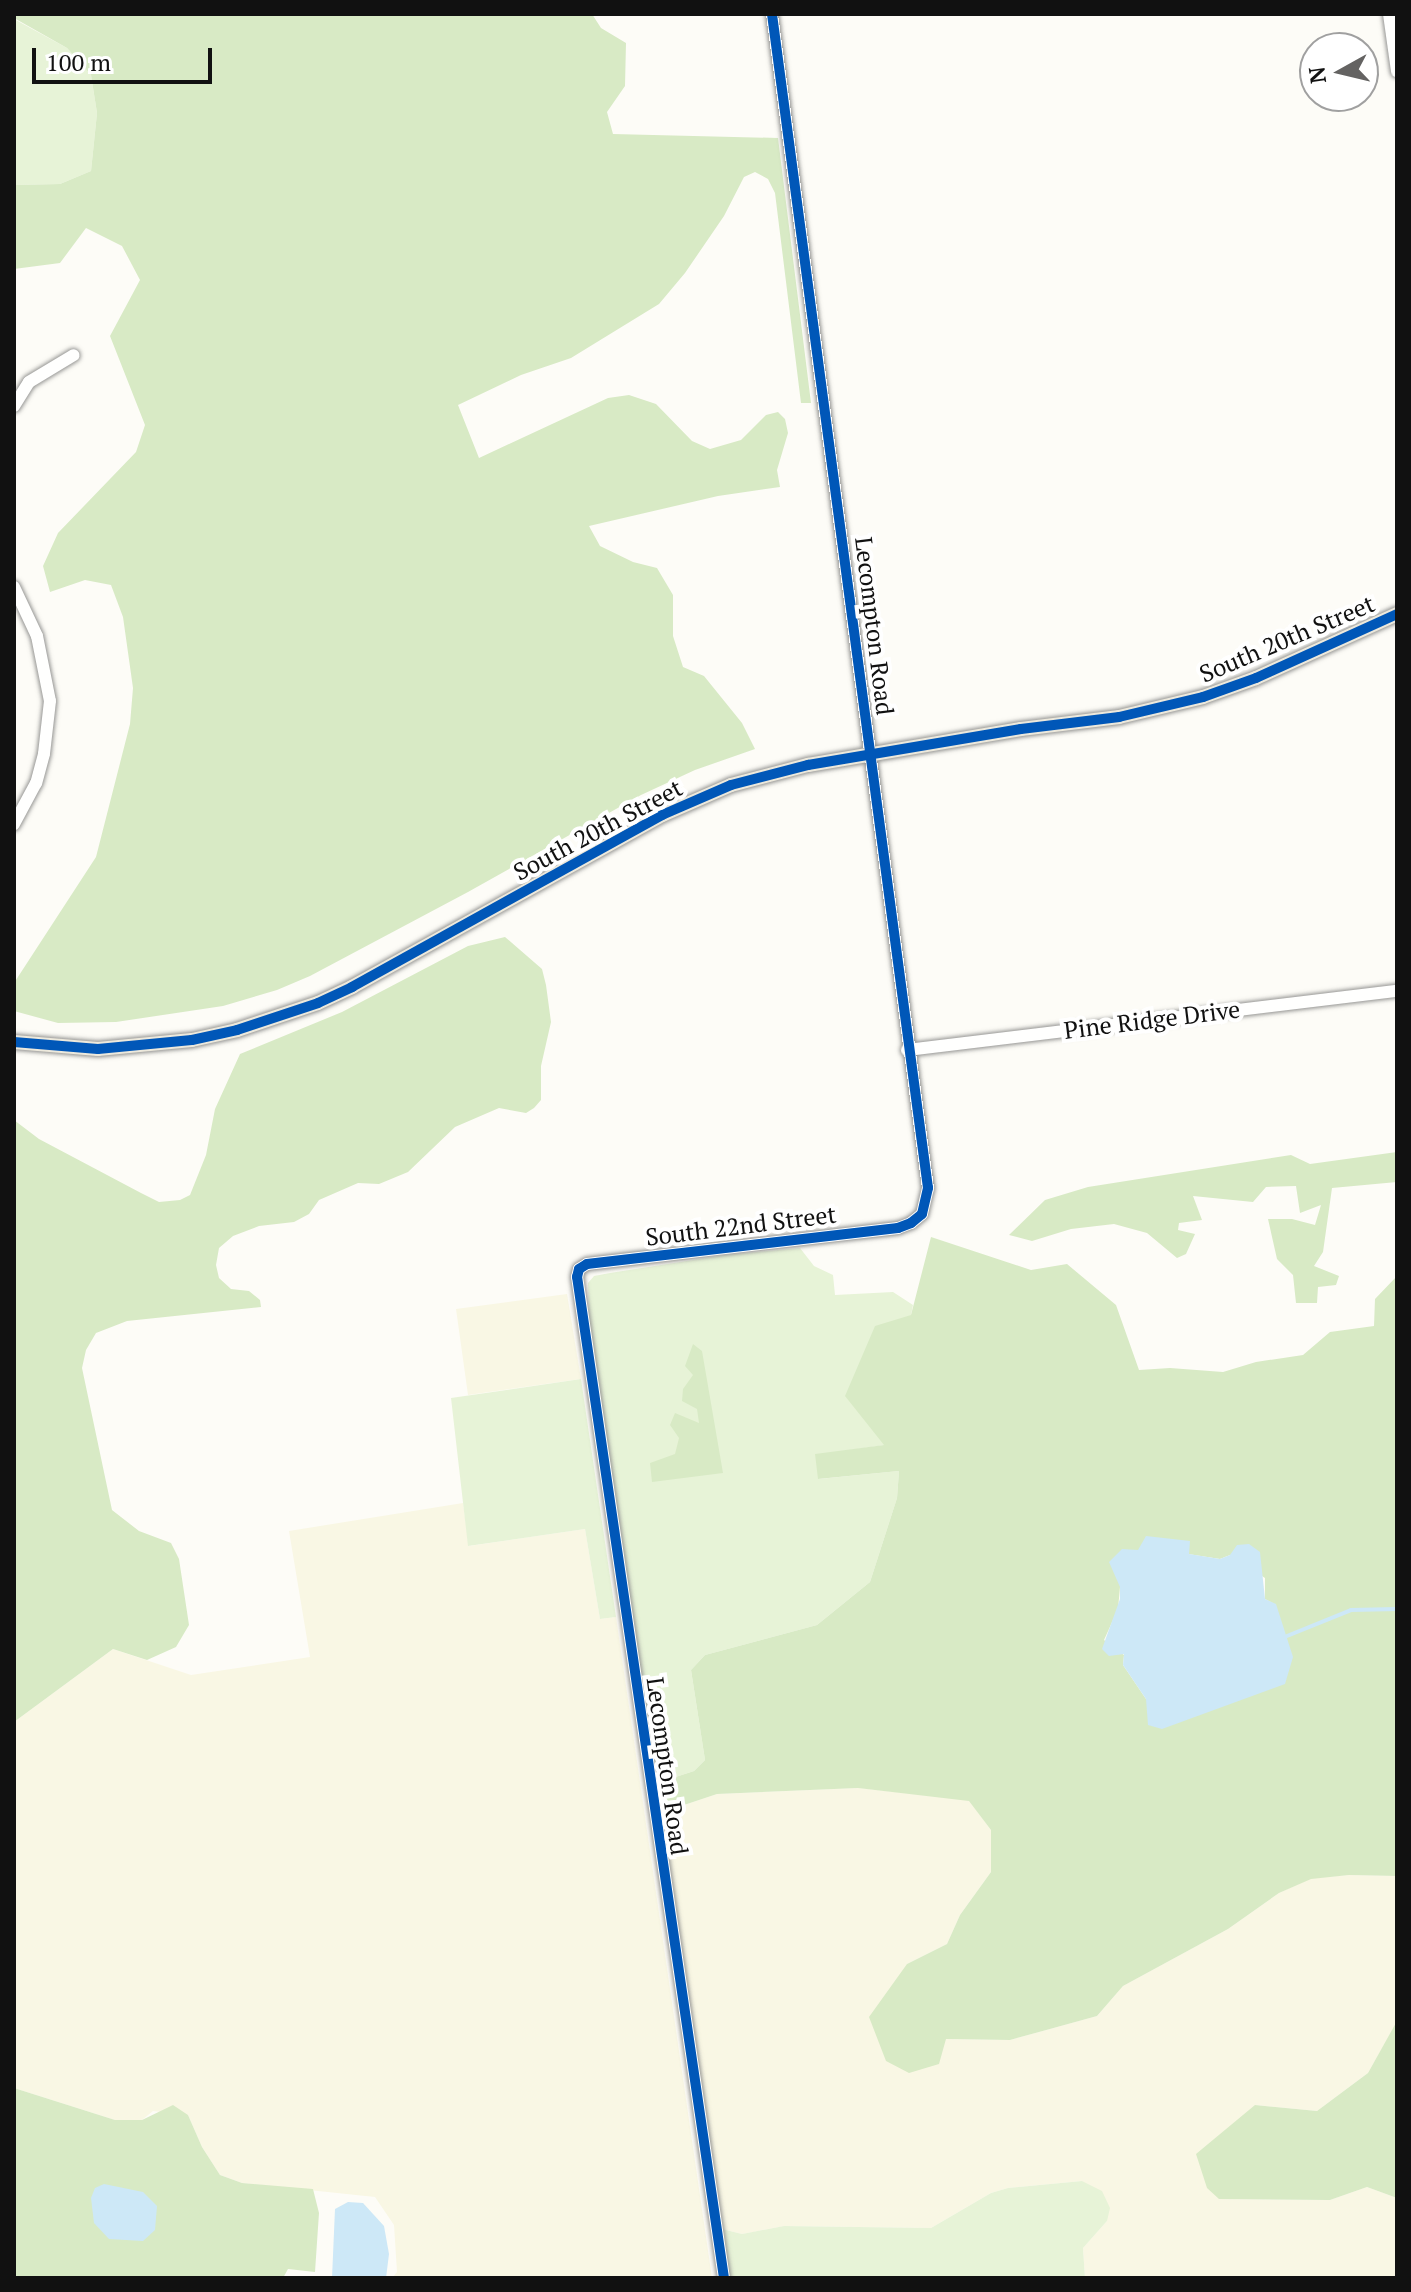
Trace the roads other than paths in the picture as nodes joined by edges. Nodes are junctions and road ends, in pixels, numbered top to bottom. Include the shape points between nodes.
1 (772, 14) edge
2 (1389, 14) edge
3 (1397, 71) edge
4 (74, 355) dead end
5 (14, 406) edge
6 (14, 587) edge
7 (1397, 614) edge
8 (870, 755) junction
9 (15, 820) edge
10 (1397, 991) edge
11 (14, 1042) edge
12 (907, 1050) junction
13 (898, 1228) joint
14 (587, 1264) joint
15 (724, 2278) edge

1 - 8 street, Lecompton Road
2 - 3 street
4 - 5 street via 29,382
6 - 9 street via 37,636 50,701 40,769
7 - 8 main road, South 20th Street via 1203,697 1119,717
8 - 11 main road, South 20th Street via 792,769 698,799 352,987 278,1017 192,1040 146,1046 73,1048
8 - 12 street, Lecompton Road
10 - 12 street, Pine Ridge Drive
12 - 13 street, Lecompton Road via 928,1169 927,1201 922,1214
13 - 14 street, South 22nd Street
14 - 15 street, Lecompton Road via 577,1277

